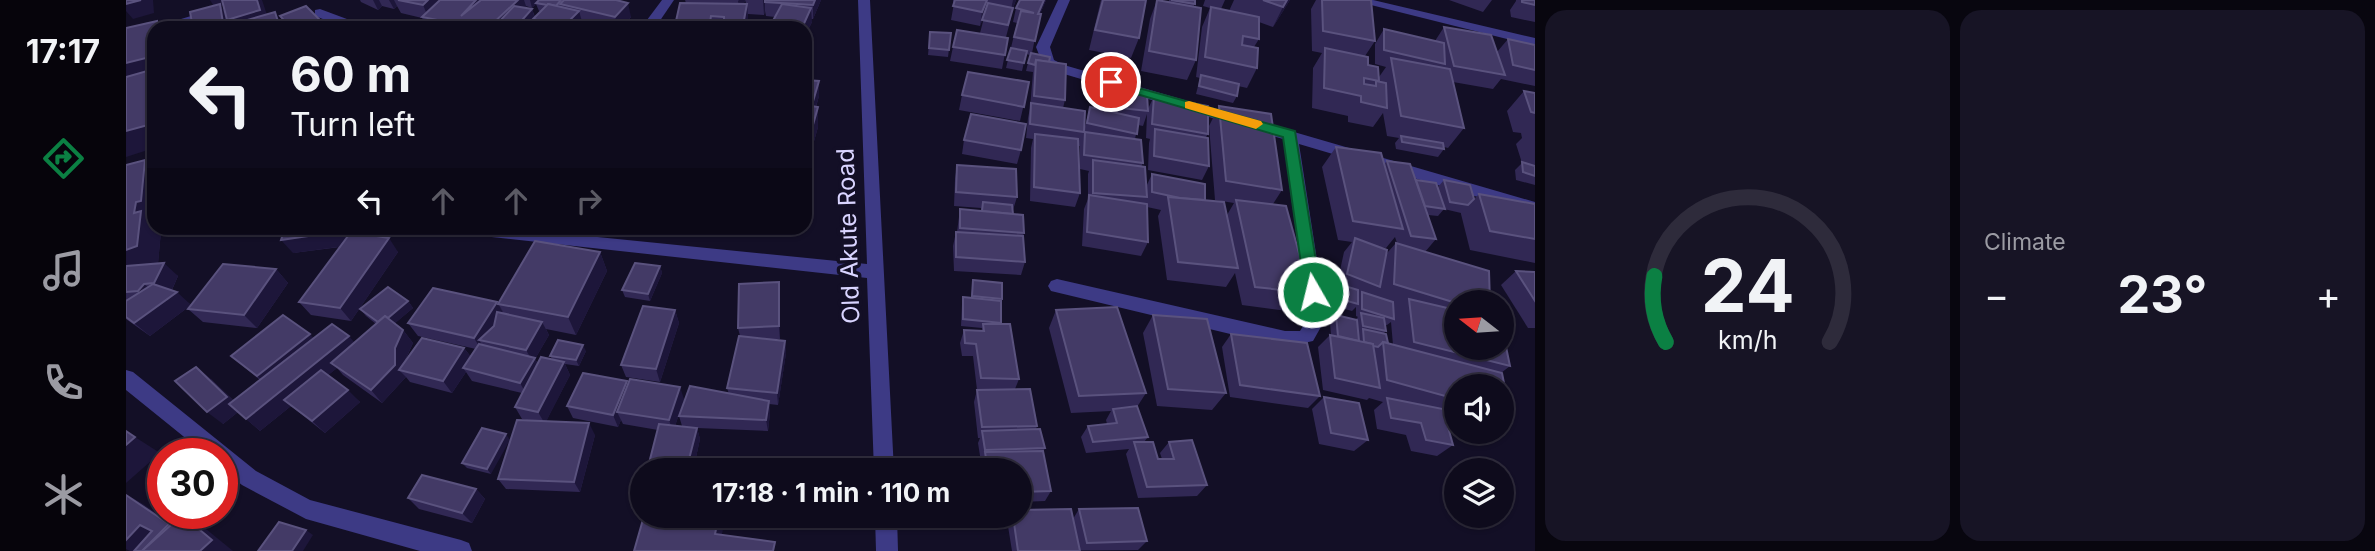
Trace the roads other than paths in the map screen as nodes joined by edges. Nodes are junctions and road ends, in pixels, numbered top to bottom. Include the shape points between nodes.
1 (668, 0) edge
2 (864, 0) edge
3 (1064, 0) edge
4 (1357, 0) edge
5 (320, 13) dead end
6 (191, 20) edge
7 (187, 21) edge
8 (340, 21) edge
9 (653, 21) edge
10 (1535, 42) edge
11 (1290, 134) junction
12 (1535, 208) edge
13 (519, 235) edge
14 (876, 272) junction
15 (1057, 286) dead end
16 (126, 378) edge
17 (200, 438) edge
18 (883, 458) edge
19 (238, 469) edge
20 (886, 528) edge
21 (461, 551) edge
22 (887, 551) edge

1 - 9 street
2 - 14 street, Old Akute Road
3 - 11 street via 1043,47 1048,62
4 - 10 street
5 - 8 street
6 - 7 street
11 - 12 street
11 - 15 street via 1317,318 1312,333 1303,340
13 - 14 street
14 - 18 street, Old Akute Road
16 - 17 street
19 - 21 street via 306,509
20 - 22 street

